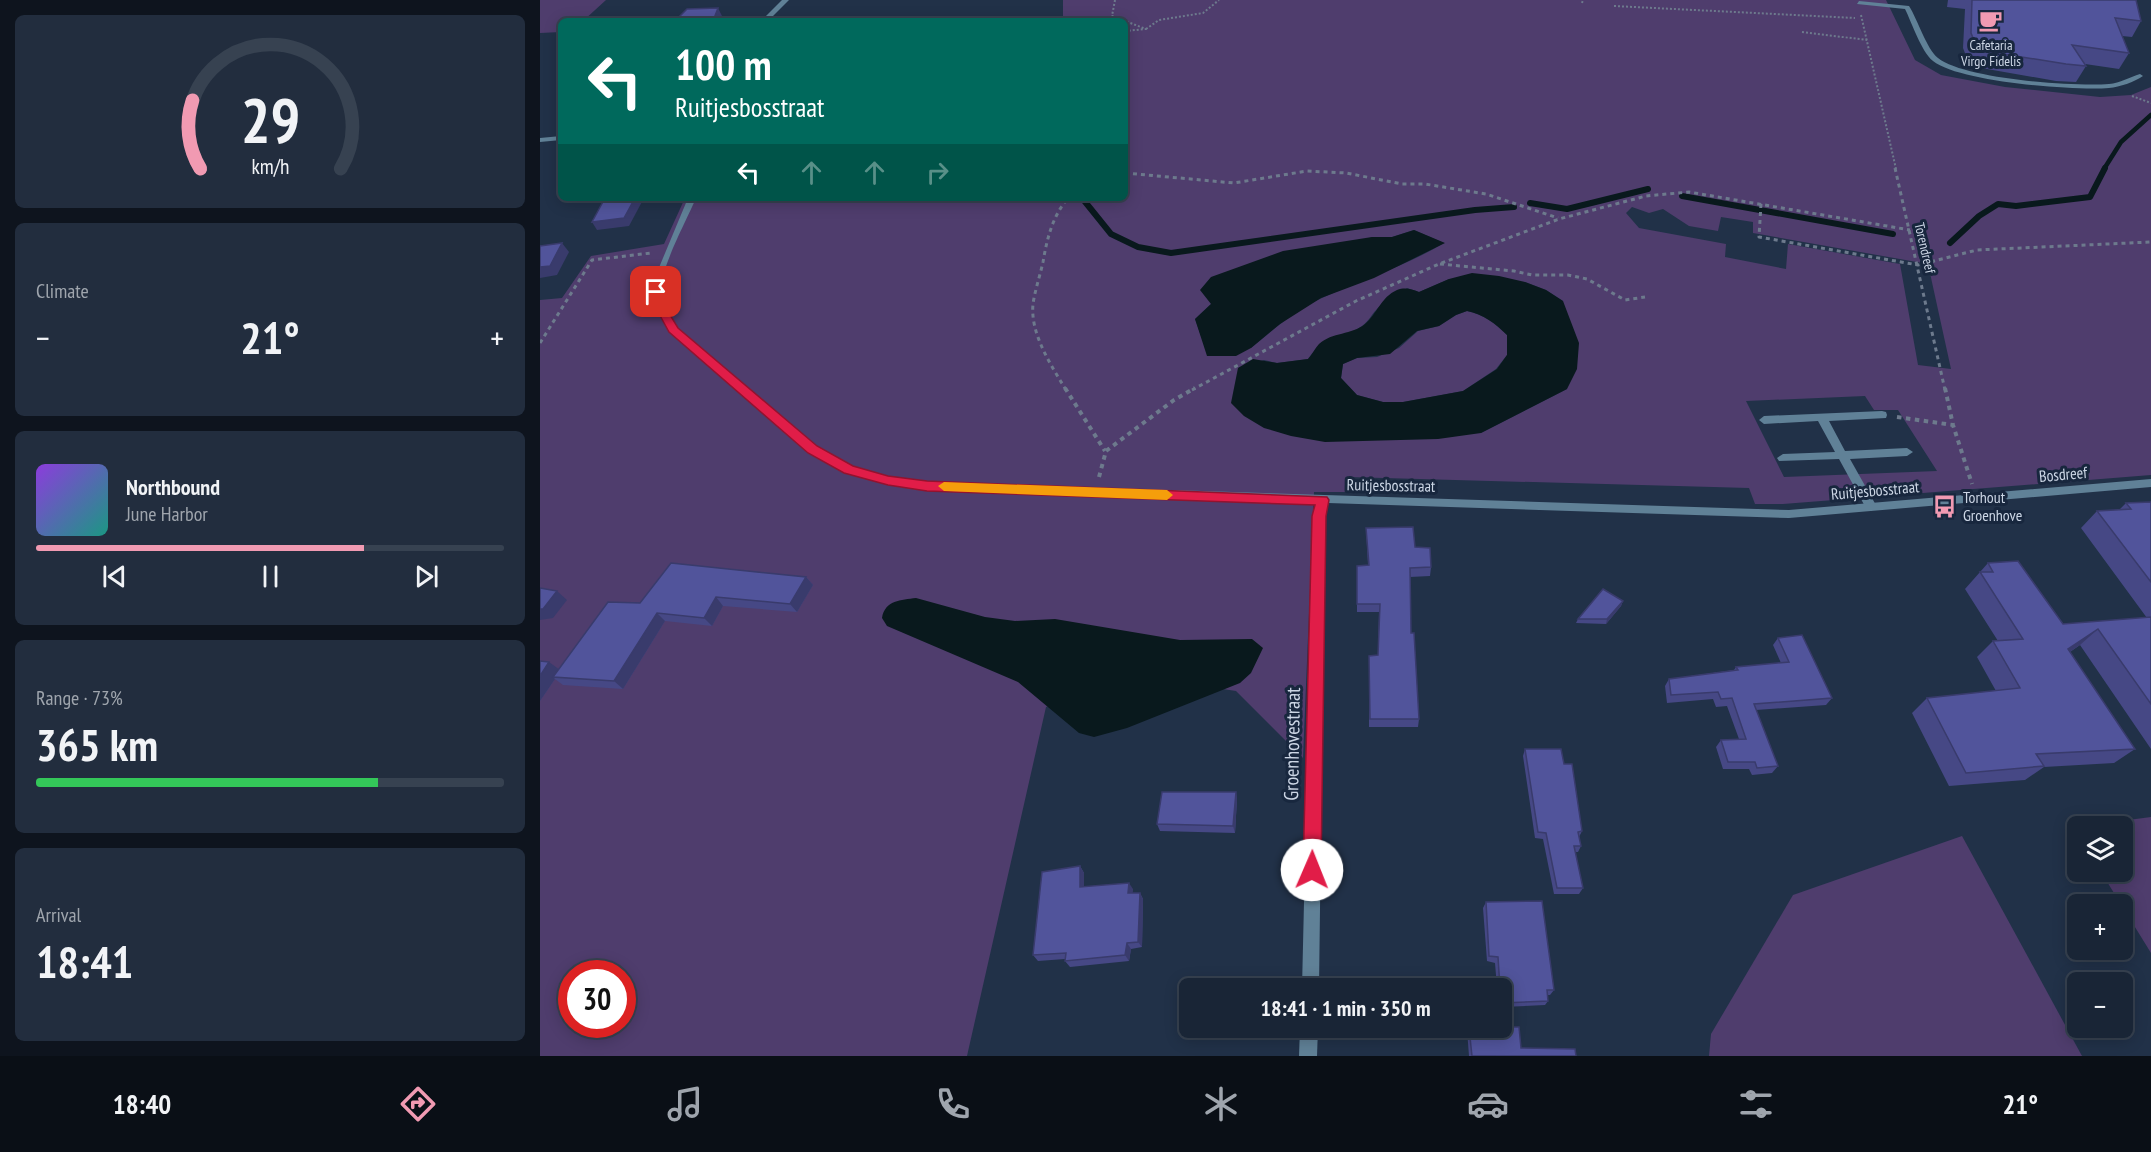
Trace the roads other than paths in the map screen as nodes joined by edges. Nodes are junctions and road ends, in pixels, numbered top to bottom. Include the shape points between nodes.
1 (786, 0) edge
2 (1913, 0) edge
3 (1858, 3) road end
4 (1907, 7) junction
5 (767, 18) edge
6 (2140, 76) dead end
7 (558, 138) edge
8 (540, 140) edge
9 (691, 201) edge
10 (1882, 415) road end
11 (1821, 417) junction
12 (1764, 420) dead end
13 (1907, 452) dead end
14 (1842, 455) junction
15 (1783, 458) dead end
16 (2151, 483) edge
17 (1977, 498) joint
18 (1323, 500) junction
19 (1871, 507) junction
20 (1310, 978) edge
21 (1309, 1038) edge
22 (1308, 1056) edge

1 - 5 street
2 - 4 street
3 - 4 street
4 - 6 street via 1935,59 1951,68 2090,87 2114,86
7 - 8 street
9 - 18 street, Ruitjesbosstraat via 656,292 673,330 812,450 849,469 927,486
10 - 11 street
11 - 12 street
11 - 14 street
13 - 14 street
14 - 15 street
14 - 19 street
16 - 17 street, Bosdreef
17 - 19 street, Ruitjesbosstraat
18 - 19 street, Ruitjesbosstraat via 1789,514
18 - 20 street, Groenhovestraat via 1319,516
21 - 22 street

